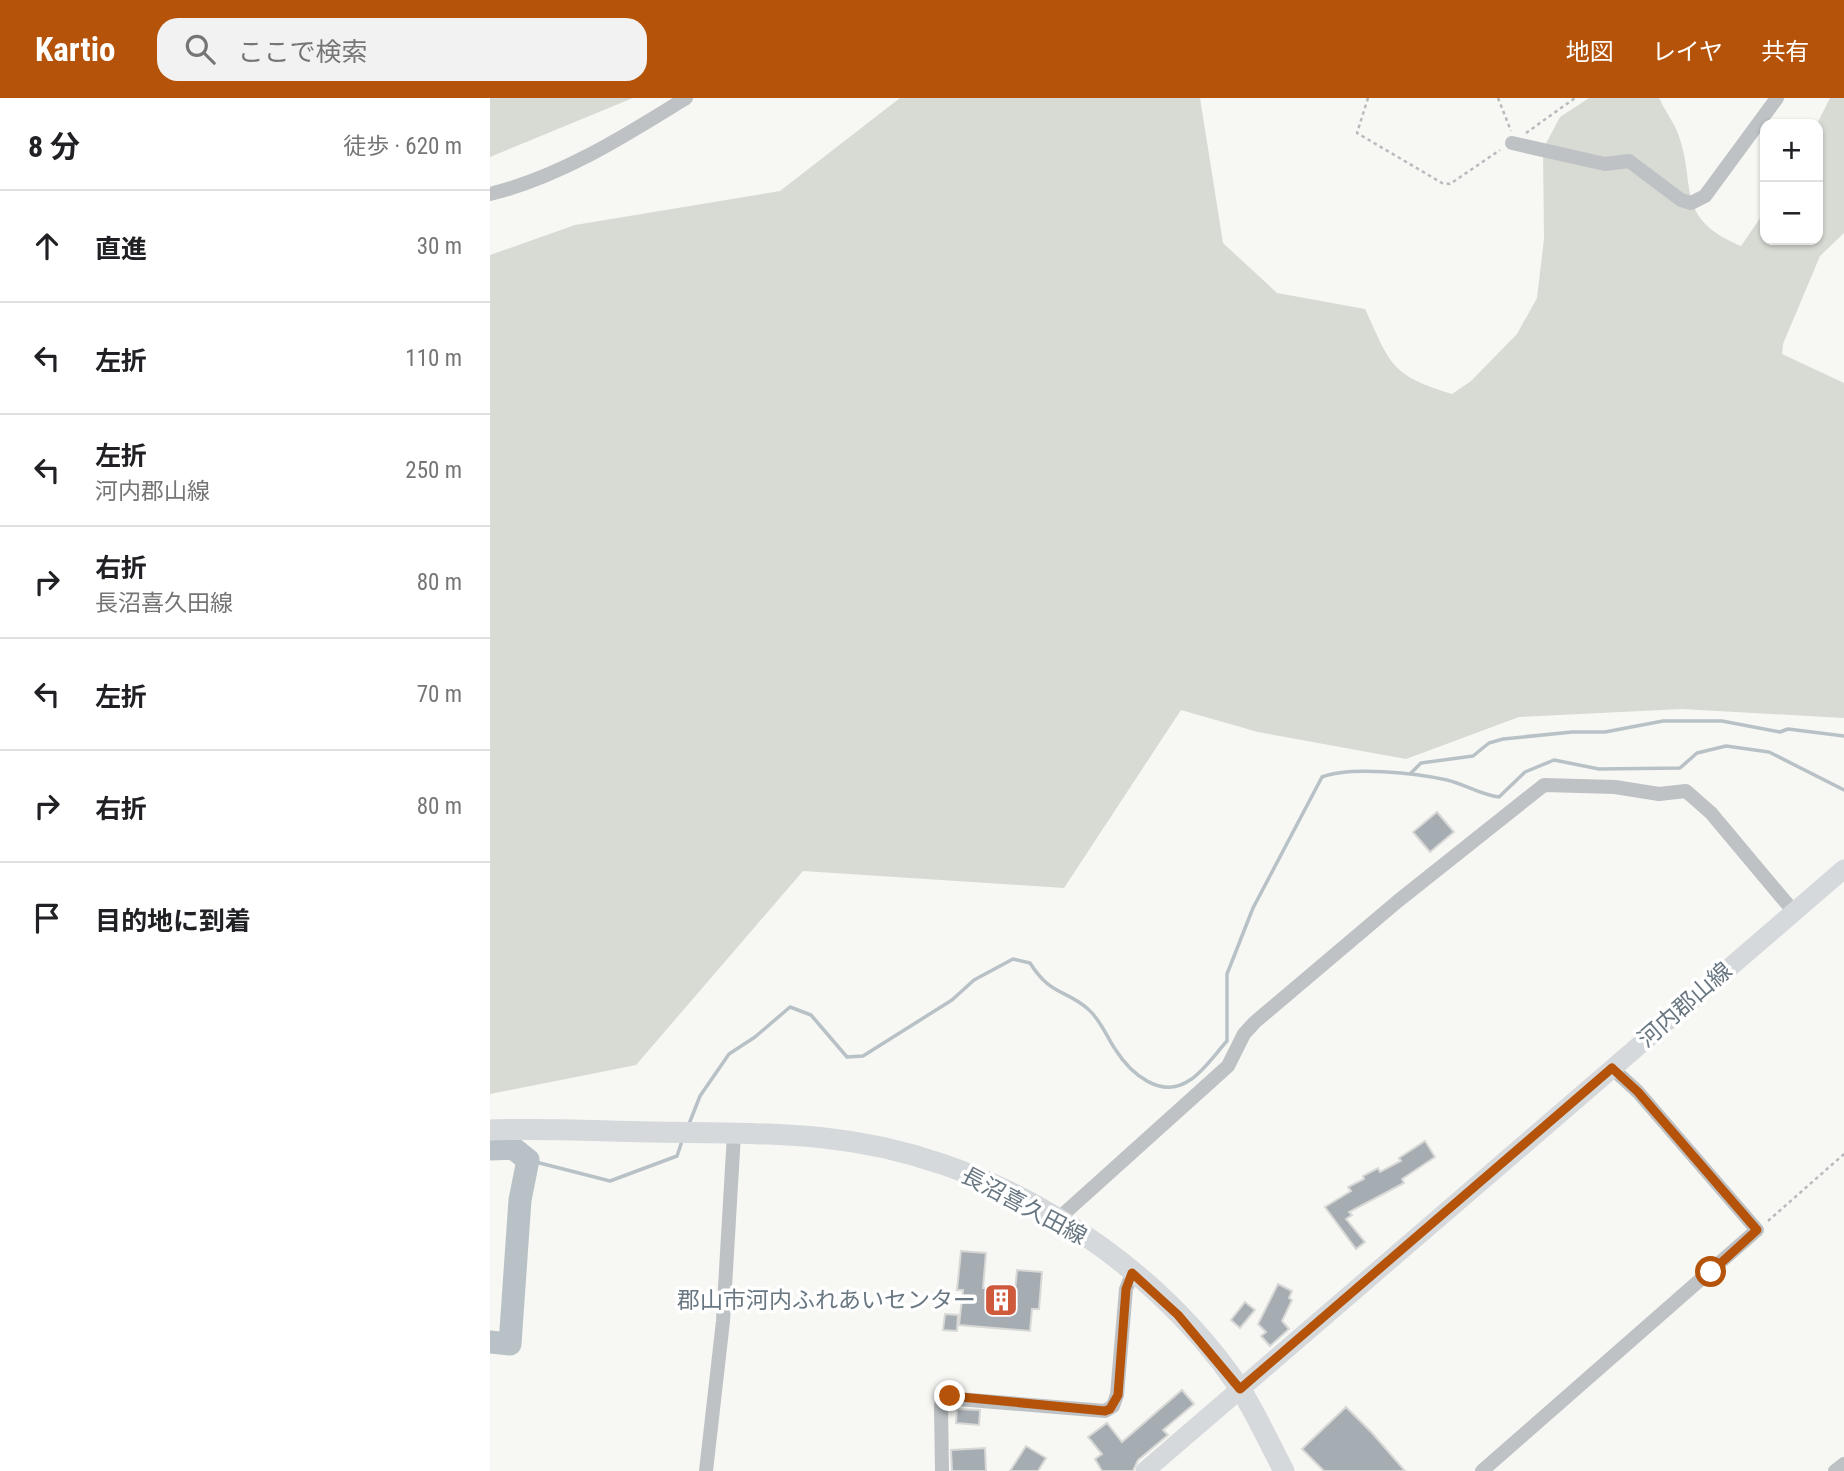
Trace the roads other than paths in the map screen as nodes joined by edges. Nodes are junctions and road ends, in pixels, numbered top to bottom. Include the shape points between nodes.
1 (687, 98) edge
2 (1777, 98) edge
3 (1513, 142) road end
4 (490, 194) edge
5 (1844, 869) edge
6 (1794, 912) junction
7 (1612, 1068) junction
8 (490, 1130) edge
9 (734, 1134) junction
10 (1058, 1219) junction
11 (1132, 1273) junction
12 (1240, 1389) junction
13 (1844, 1464) edge
14 (706, 1471) edge
15 (942, 1471) edge
16 (1145, 1471) edge
17 (1284, 1471) edge
18 (1482, 1471) edge
19 (1835, 1471) edge

1 - 4 street via 540,178
2 - 3 street via 1705,196 1691,203 1629,161 1605,164
5 - 6 main road, 河内郡山線
6 - 7 main road, 河内郡山線
6 - 10 street via 1711,813 1686,791 1659,794 1615,787 1544,785 1255,1022 1228,1066
7 - 12 main road, 河内郡山線
7 - 18 street via 1757,1230
8 - 9 main road, 長沼喜久田線
9 - 10 main road, 長沼喜久田線 via 826,1138 923,1158 990,1183
9 - 14 street via 723,1321
10 - 11 main road, 長沼喜久田線
11 - 12 main road, 長沼喜久田線 via 1178,1315
11 - 15 street via 1126,1289 1118,1395 1110,1409 946,1398 941,1406
12 - 16 main road, 河内郡山線
12 - 17 main road, 長沼喜久田線
13 - 19 street

